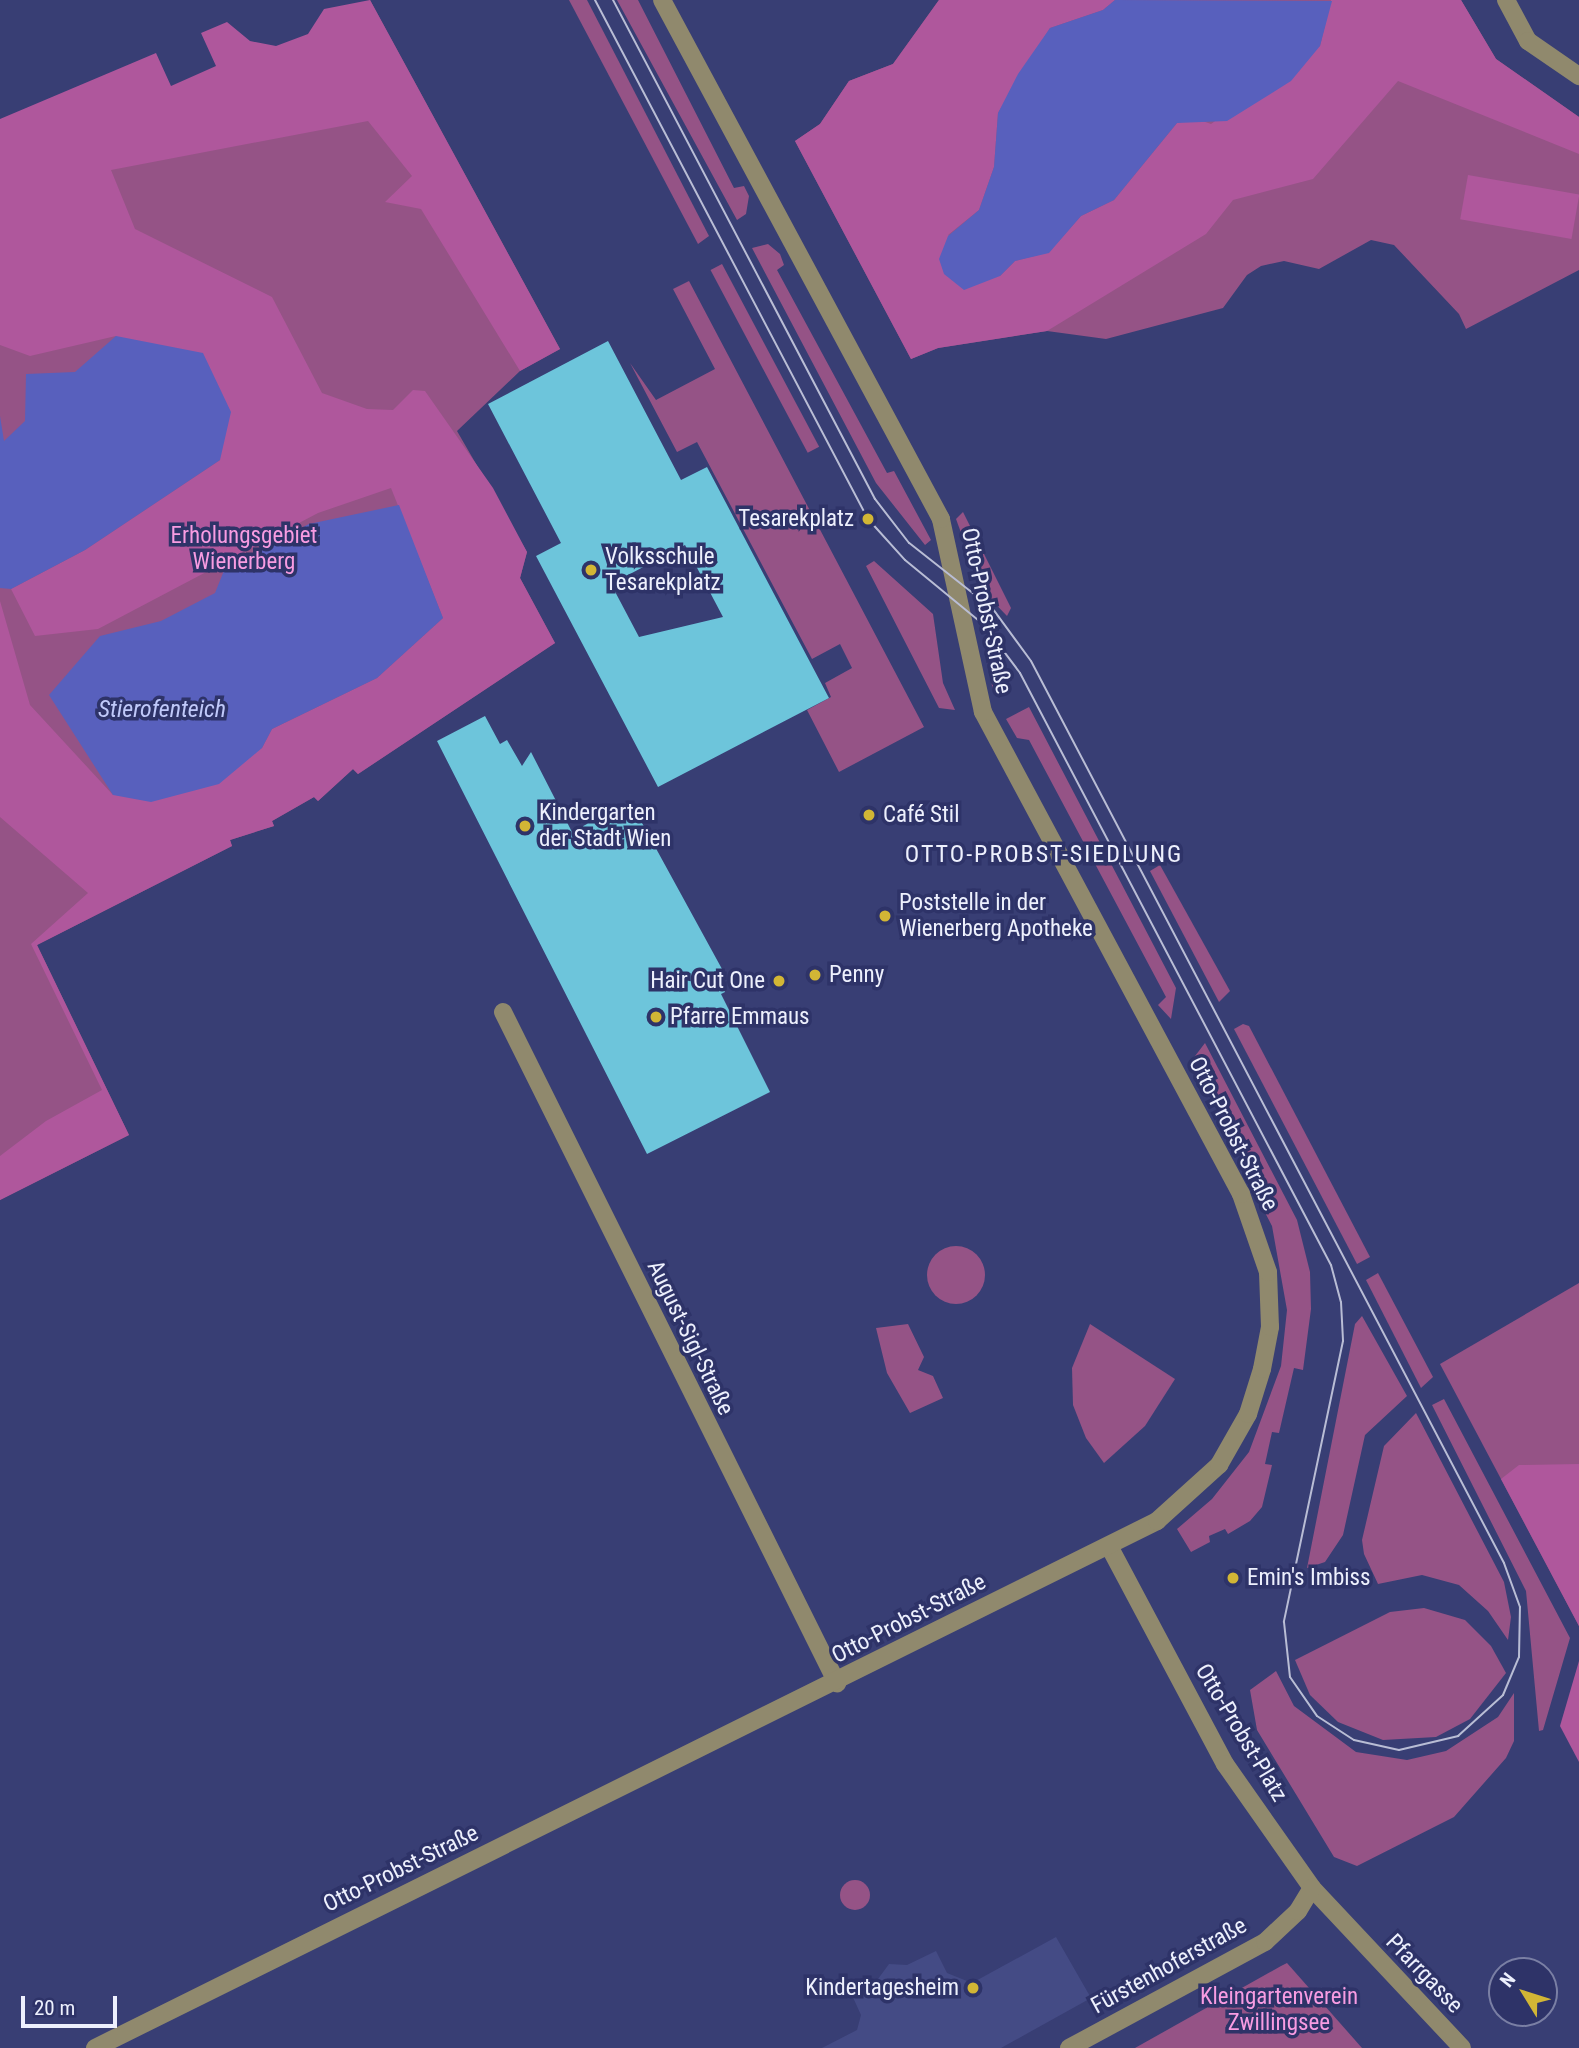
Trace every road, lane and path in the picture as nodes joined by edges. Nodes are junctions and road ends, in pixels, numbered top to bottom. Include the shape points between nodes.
1 (662, 0) edge
2 (1507, 0) edge
3 (1579, 76) edge
4 (503, 1012) dead end
5 (1109, 1546) junction
6 (837, 1684) junction
7 (1312, 1888) junction
8 (1351, 1934) joint
9 (95, 2048) edge
10 (1069, 2048) edge
11 (1462, 2048) edge

1 - 5 street, Otto-Probst-Straße via 941,519 983,712 1241,1194 1263,1250 1270,1328 1255,1391 1231,1446 1203,1483 1169,1512
2 - 3 street via 1528,41
4 - 6 street, August-Sigl-Straße
5 - 6 street, Otto-Probst-Straße
5 - 7 street, Otto-Probst-Platz via 1225,1764
6 - 9 street, Otto-Probst-Straße
7 - 8 street, Otto-Probst-Platz
7 - 10 street, Fürstenhoferstraße via 1298,1911 1265,1942
8 - 11 street, Pfarrgasse

